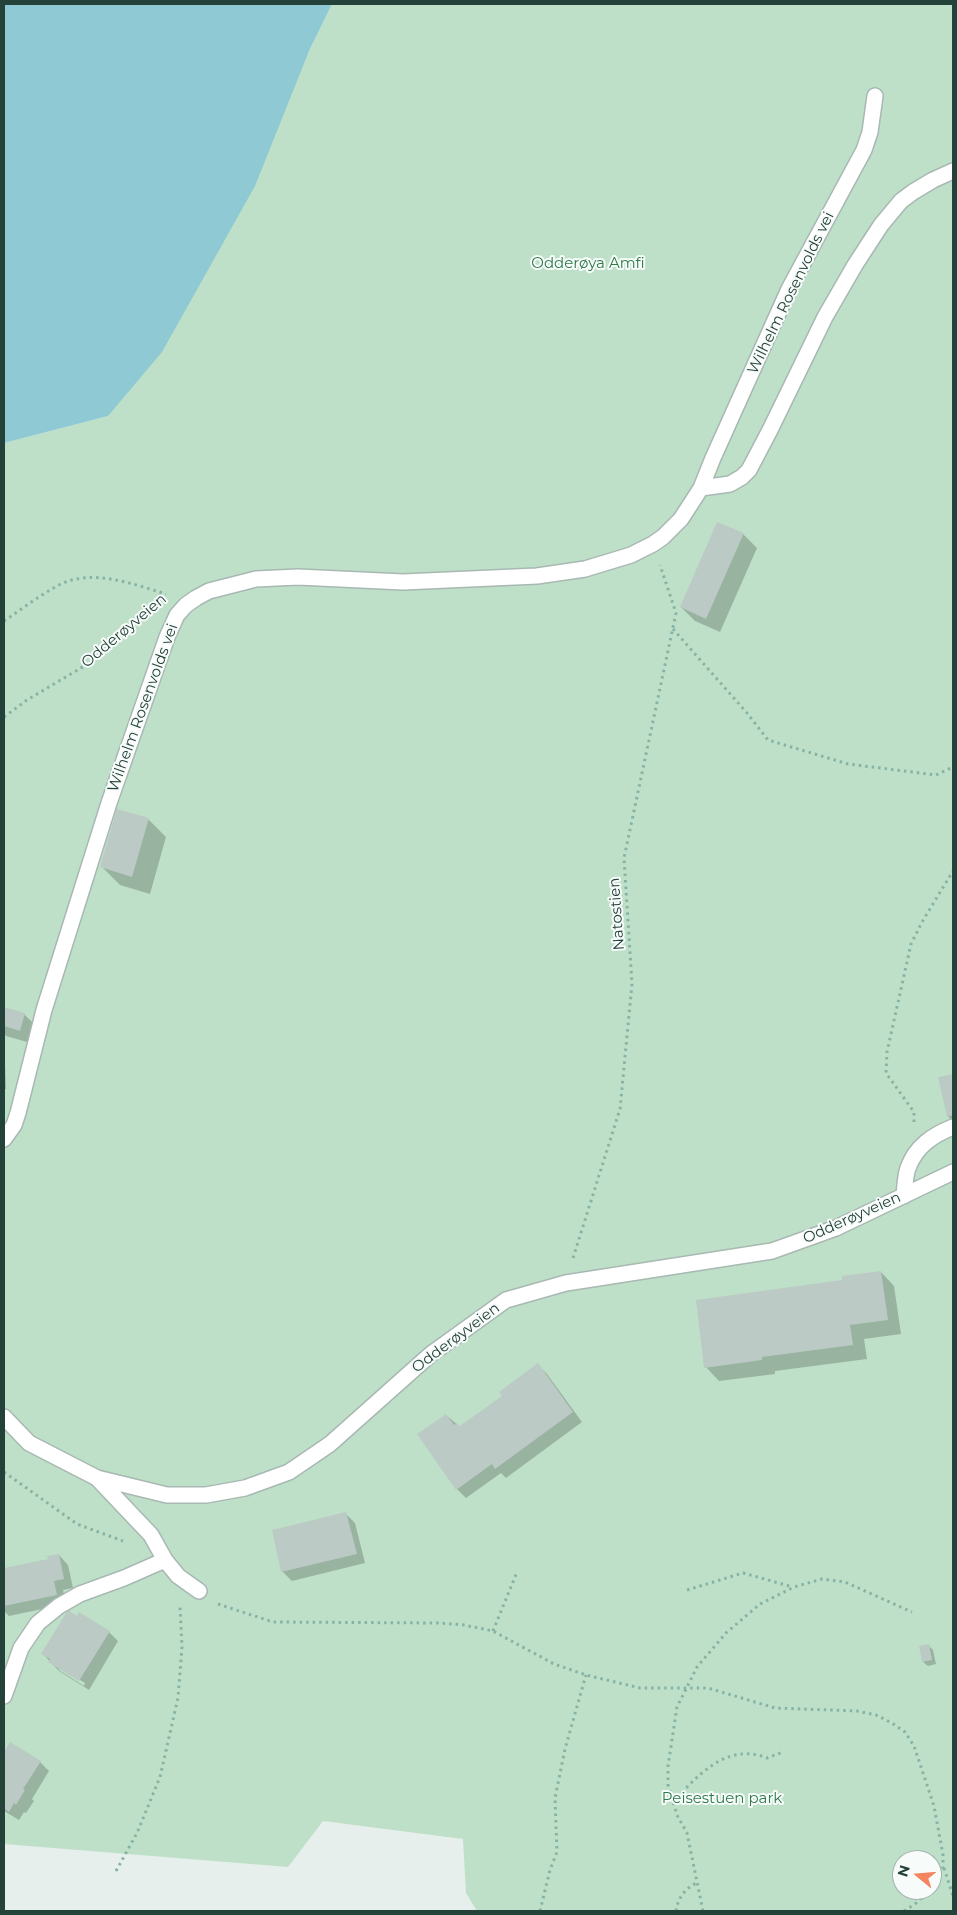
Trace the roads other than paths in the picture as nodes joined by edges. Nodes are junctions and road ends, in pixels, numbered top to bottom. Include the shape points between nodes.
1 (875, 96) dead end
2 (953, 171) edge
3 (701, 488) junction
4 (953, 1127) edge
5 (4, 1139) edge
6 (953, 1172) edge
7 (904, 1196) junction
8 (4, 1417) edge
9 (97, 1478) junction
10 (165, 1560) junction
11 (199, 1591) road end
12 (4, 1696) edge

1 - 3 street, Wilhelm Rosenvolds vei via 864,150 790,290
2 - 3 street via 913,192 881,225 825,317 749,470 730,484
3 - 5 street, Wilhelm Rosenvolds vei via 681,519 653,544 631,555 585,569 537,576 403,582 269,577 225,586 186,605 166,637 150,681 59,959 18,1113
4 - 7 street via 928,1139 918,1152 907,1170
6 - 7 street, Odderøyveien
7 - 9 street, Odderøyveien via 836,1228 772,1251 566,1283 506,1300 431,1354 330,1444 289,1472 245,1488 167,1495
8 - 9 street, Odderøyveien via 29,1442
9 - 10 street, Odderøyveien via 151,1535
10 - 11 street, Odderøyveien via 178,1576
10 - 12 street via 80,1594 59,1606 38,1624 21,1648

